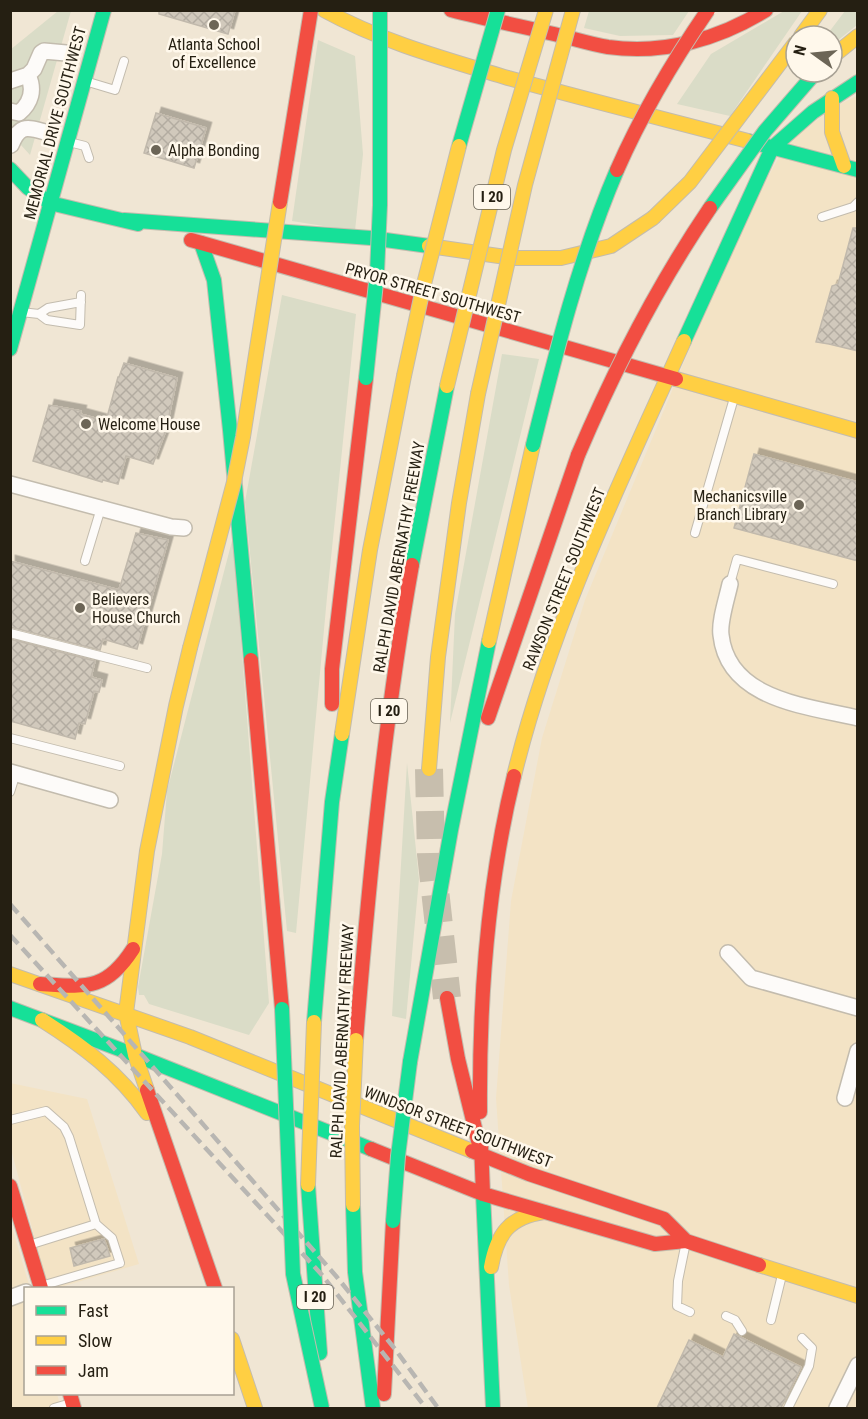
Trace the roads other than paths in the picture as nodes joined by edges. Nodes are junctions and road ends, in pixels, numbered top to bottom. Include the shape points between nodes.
1 (104, 10) edge
2 (311, 10) edge
3 (324, 10) edge
4 (375, 10) edge
5 (380, 10) edge
6 (451, 10) edge
7 (498, 10) edge
8 (546, 10) edge
9 (573, 10) edge
10 (708, 10) edge
11 (766, 10) edge
12 (820, 10) edge
13 (810, 24) edge
14 (858, 36) edge
15 (844, 47) edge
16 (66, 53) dead end
17 (380, 55) junction
18 (784, 58) edge
19 (124, 61) dead end
20 (27, 75) junction
21 (84, 80) junction
22 (10, 81) edge
23 (858, 82) edge
24 (805, 84) edge
25 (832, 98) junction
26 (15, 127) edge
27 (45, 132) dead end
28 (67, 141) junction
29 (772, 148) junction
30 (88, 158) dead end
31 (851, 168) edge
32 (10, 169) edge
33 (858, 202) edge
34 (50, 203) junction
35 (822, 217) dead end
36 (124, 220) junction
37 (201, 243) junction
38 (21, 312) junction
39 (39, 314) junction
40 (10, 349) edge
41 (667, 378) junction
42 (734, 397) junction
43 (858, 431) edge
44 (10, 484) edge
45 (101, 508) junction
46 (184, 528) dead end
47 (695, 533) dead end
48 (85, 561) dead end
49 (730, 584) joint
50 (833, 584) dead end
51 (10, 633) edge
52 (147, 668) dead end
53 (858, 718) edge
54 (10, 738) edge
55 (120, 766) dead end
56 (429, 769) tunnel mouth
57 (13, 772) edge
58 (10, 792) edge
59 (111, 800) dead end
60 (332, 802) junction
61 (454, 817) junction
62 (134, 947) junction
63 (728, 953) dead end
64 (10, 974) edge
65 (40, 984) junction
66 (447, 998) tunnel mouth
67 (10, 1008) edge
68 (858, 1008) edge
69 (126, 1013) junction
70 (42, 1020) junction
71 (858, 1051) edge
72 (135, 1055) junction
73 (845, 1098) dead end
74 (10, 1120) edge
75 (163, 1136) junction
76 (482, 1157) junction
77 (12, 1193) edge
78 (483, 1194) junction
79 (544, 1212) junction
80 (96, 1224) junction
81 (686, 1241) junction
82 (28, 1246) junction
83 (782, 1273) junction
84 (35, 1287) edge
85 (42, 1287) edge
86 (215, 1287) edge
87 (488, 1287) junction
88 (858, 1296) edge
89 (690, 1312) dead end
90 (726, 1316) dead end
91 (771, 1320) dead end
92 (742, 1331) dead end
93 (802, 1338) dead end
94 (234, 1345) edge
95 (858, 1365) edge
96 (72, 1402) edge
97 (54, 1408) edge
98 (255, 1408) edge
99 (324, 1408) edge
100 (373, 1408) edge
101 (384, 1408) edge
102 (493, 1408) edge
103 (788, 1408) edge
104 (837, 1408) edge

1 - 21 main road, MEMORIAL DRIVE SOUTHWEST
2 - 62 main road, bridge via 243,437 176,706 147,851
3 - 29 main road via 360,29 437,57
4 - 17 main road, bridge
5 - 17 main road, bridge
6 - 11 main road via 634,49 711,38
7 - 60 main road, RALPH DAVID ABERNATHY FREEWAY / I 20, bridge via 423,281 370,550
8 - 100 main road, RALPH DAVID ABERNATHY FREEWAY / I 20, bridge via 497,178 447,386 392,689 371,861 352,1126 355,1272
9 - 56 main road, bridge via 525,185 478,394 438,657
10 - 61 main road, bridge via 668,70 628,145 575,282 533,445 474,707
12 - 13 main road
14 - 15 main road
16 - 20 street via 44,51
17 - 60 main road, bridge via 377,273 332,669
18 - 36 main road, bridge via 690,182 653,218 611,246 561,258 513,258 371,238
19 - 21 lane via 115,90
20 - 22 street
20 - 26 street via 32,92
21 - 28 main road, MEMORIAL DRIVE SOUTHWEST
23 - 25 main road, RAWSON STREET SOUTHWEST
24 - 61 main road, bridge via 753,145 682,250 604,393 551,530
25 - 29 main road, RAWSON STREET SOUTHWEST
25 - 31 main road via 831,132
26 - 27 street
28 - 30 lane via 85,146
28 - 34 main road, MEMORIAL DRIVE SOUTHWEST
29 - 31 main road
29 - 41 main road, RAWSON STREET SOUTHWEST
32 - 34 main road, PRYOR STREET SOUTHWEST
33 - 35 lane
34 - 36 main road, PRYOR STREET SOUTHWEST
34 - 38 main road, MEMORIAL DRIVE SOUTHWEST
36 - 37 main road, PRYOR STREET SOUTHWEST
37 - 41 main road, PRYOR STREET SOUTHWEST
37 - 99 main road, bridge via 214,279 230,430 282,1009 293,1274
38 - 39 lane
38 - 40 main road, MEMORIAL DRIVE SOUTHWEST
39 - 39 lane via 53,307 81,298 80,325 47,320
41 - 42 main road, PRYOR STREET SOUTHWEST
41 - 76 main road, RAWSON STREET SOUTHWEST via 554,642 511,790 492,892 482,985
42 - 43 main road, PRYOR STREET SOUTHWEST
42 - 47 lane
44 - 45 street
45 - 46 street
45 - 48 lane
49 - 50 lane via 737,559
49 - 53 street via 720,633 727,659 747,684 780,700
51 - 52 lane
54 - 55 lane
57 - 58 lane
57 - 59 street
60 - 99 main road, RALPH DAVID ABERNATHY FREEWAY / I 20, bridge via 314,1022 308,1185
61 - 101 main road, bridge via 431,931 398,1156
62 - 65 main road via 124,964 104,982 75,986
62 - 69 main road
63 - 68 street via 751,978
64 - 65 main road, WINDSOR STREET SOUTHWEST
65 - 69 main road, WINDSOR STREET SOUTHWEST
66 - 76 main road
67 - 70 main road, WINDSOR STREET SOUTHWEST
69 - 72 main road
69 - 76 main road, WINDSOR STREET SOUTHWEST
70 - 72 main road, WINDSOR STREET SOUTHWEST
70 - 75 main road via 108,1066 141,1103
71 - 73 street
72 - 75 main road
72 - 78 main road, WINDSOR STREET SOUTHWEST
74 - 80 lane via 46,1111 64,1127
75 - 86 main road
76 - 78 main road, RAWSON STREET SOUTHWEST
76 - 81 main road, WINDSOR STREET SOUTHWEST via 663,1219
77 - 82 main road
78 - 79 main road, WINDSOR STREET SOUTHWEST
78 - 87 main road, RAWSON STREET SOUTHWEST
79 - 81 main road, WINDSOR STREET SOUTHWEST via 655,1244
79 - 87 main road via 526,1214 508,1225 494,1251
80 - 82 lane
80 - 85 lane via 112,1238 120,1263
81 - 83 main road, WINDSOR STREET SOUTHWEST
81 - 89 lane via 677,1306
82 - 84 main road
83 - 88 main road, WINDSOR STREET SOUTHWEST
83 - 91 lane
87 - 102 main road
90 - 92 lane via 735,1320
93 - 103 lane via 812,1348 809,1366
94 - 98 main road
95 - 104 street
96 - 97 lane

